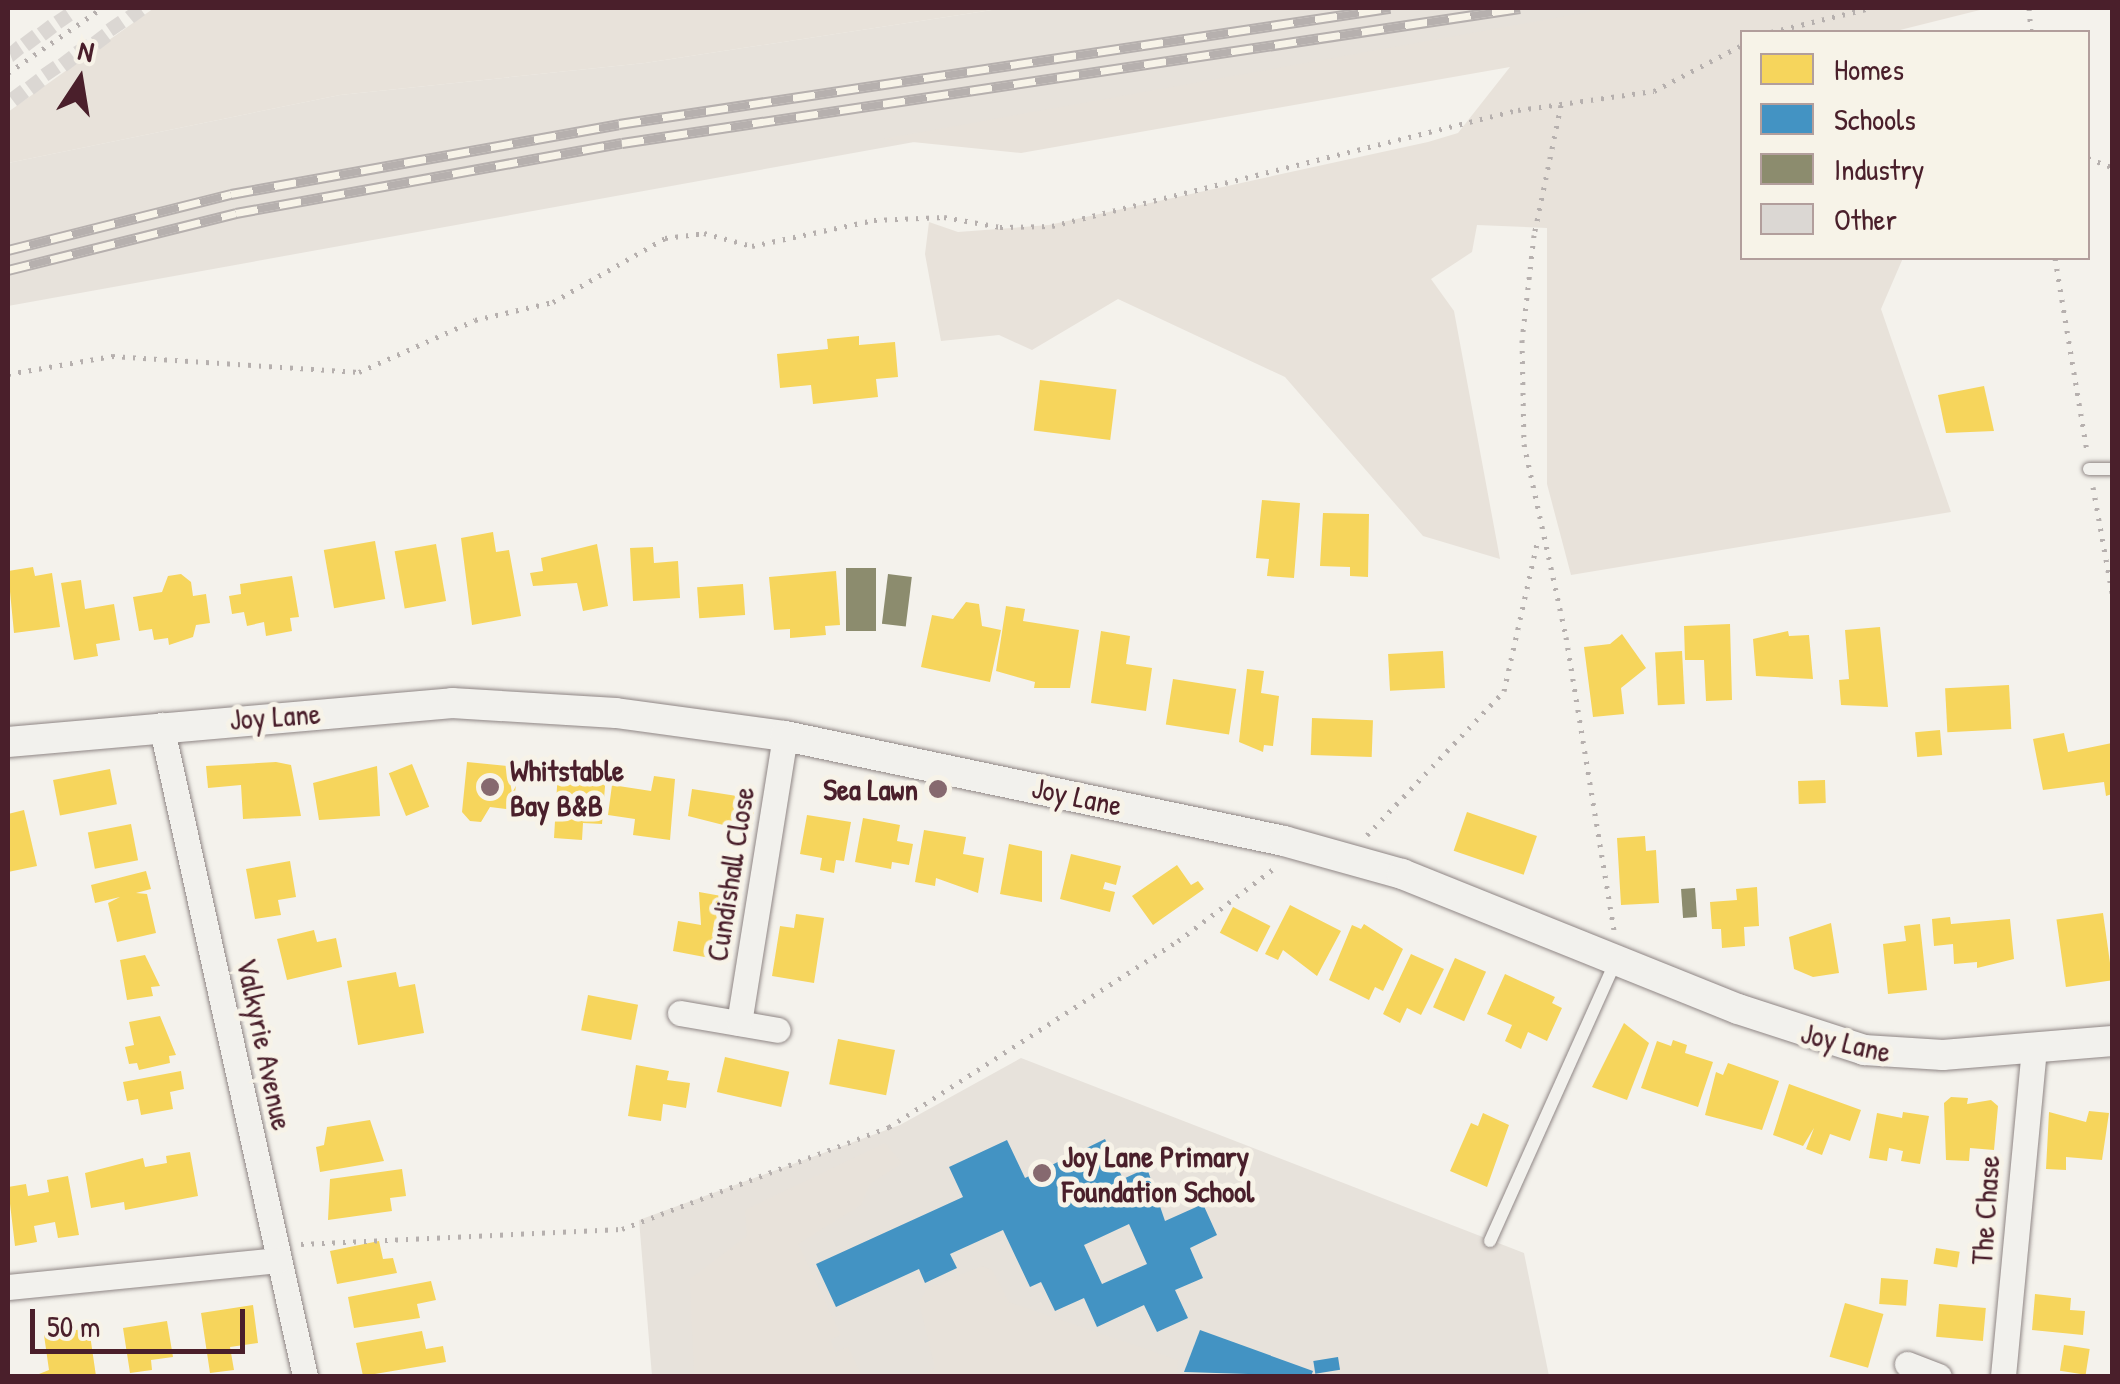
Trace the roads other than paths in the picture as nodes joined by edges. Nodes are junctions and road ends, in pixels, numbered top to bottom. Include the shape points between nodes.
1 (2089, 469) road end
2 (2112, 470) edge
3 (161, 725) junction
4 (786, 736) junction
5 (8, 742) edge
6 (1618, 956) junction
7 (680, 1013) dead end
8 (738, 1023) junction
9 (778, 1030) dead end
10 (2112, 1041) edge
11 (2034, 1048) junction
12 (1490, 1241) dead end
13 (278, 1252) junction
14 (8, 1287) edge
15 (1907, 1364) dead end
16 (305, 1376) edge
17 (1939, 1376) edge
18 (2003, 1376) edge

1 - 2 lane
3 - 4 street, Joy Lane via 452,703 599,712
3 - 5 street, Joy Lane
3 - 13 street, Valkyrie Avenue
4 - 6 street, Joy Lane via 1345,858
4 - 8 street, Cundishall Close
6 - 11 street, Joy Lane via 1797,1032 1882,1054
6 - 12 lane
7 - 8 street
8 - 9 street
10 - 11 street, Joy Lane
11 - 18 street, The Chase
13 - 14 street
13 - 16 street, Valkyrie Avenue
15 - 17 street

